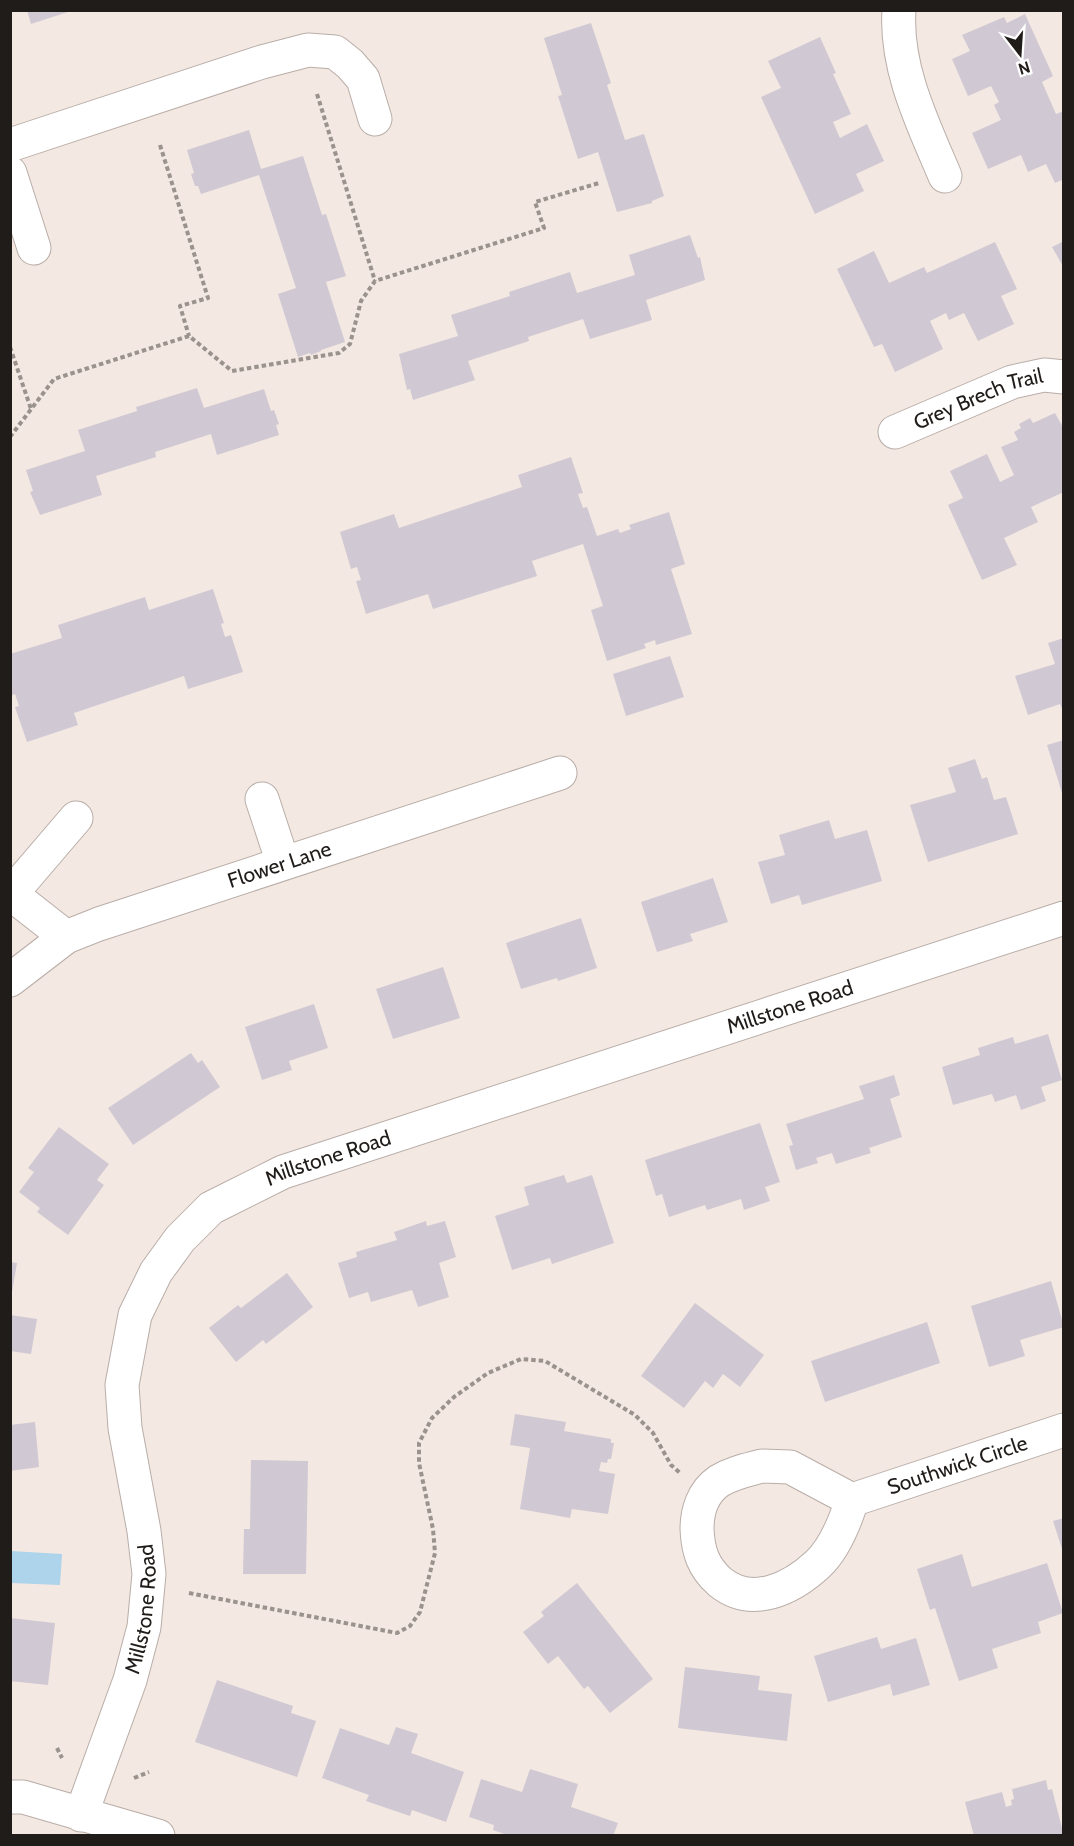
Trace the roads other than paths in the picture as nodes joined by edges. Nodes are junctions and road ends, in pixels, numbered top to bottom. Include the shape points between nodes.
1 (899, 10) edge
2 (375, 118) dead end
3 (10, 145) edge
4 (10, 173) edge
5 (945, 176) dead end
6 (34, 248) dead end
7 (1064, 377) edge
8 (895, 432) dead end
9 (560, 773) dead end
10 (262, 799) dead end
11 (76, 818) dead end
12 (283, 863) junction
13 (11, 894) edge
14 (1064, 918) edge
15 (66, 937) junction
16 (10, 980) edge
17 (1064, 1430) edge
18 (852, 1500) junction
19 (10, 1797) edge
20 (81, 1815) junction
21 (158, 1836) edge

1 - 5 street via 909,84
2 - 3 street via 363,79 351,64 335,52 308,50
4 - 6 street
7 - 8 street, Grey Brech Trail via 1044,375 1012,382
9 - 12 street, Flower Lane
10 - 12 street
11 - 13 street
12 - 15 street, Flower Lane
13 - 15 street
14 - 20 street, Millstone Road via 283,1172 211,1208 156,1272 135,1315 122,1385 125,1428 149,1574 144,1627 130,1680
15 - 16 street, Flower Lane
17 - 18 street, Southwick Circle
18 - 18 street via 843,1527 820,1563 792,1585 769,1594 748,1595 729,1589 708,1571 698,1549 701,1501 717,1482 737,1472 762,1466 790,1467
19 - 20 street via 23,1797
20 - 21 street

